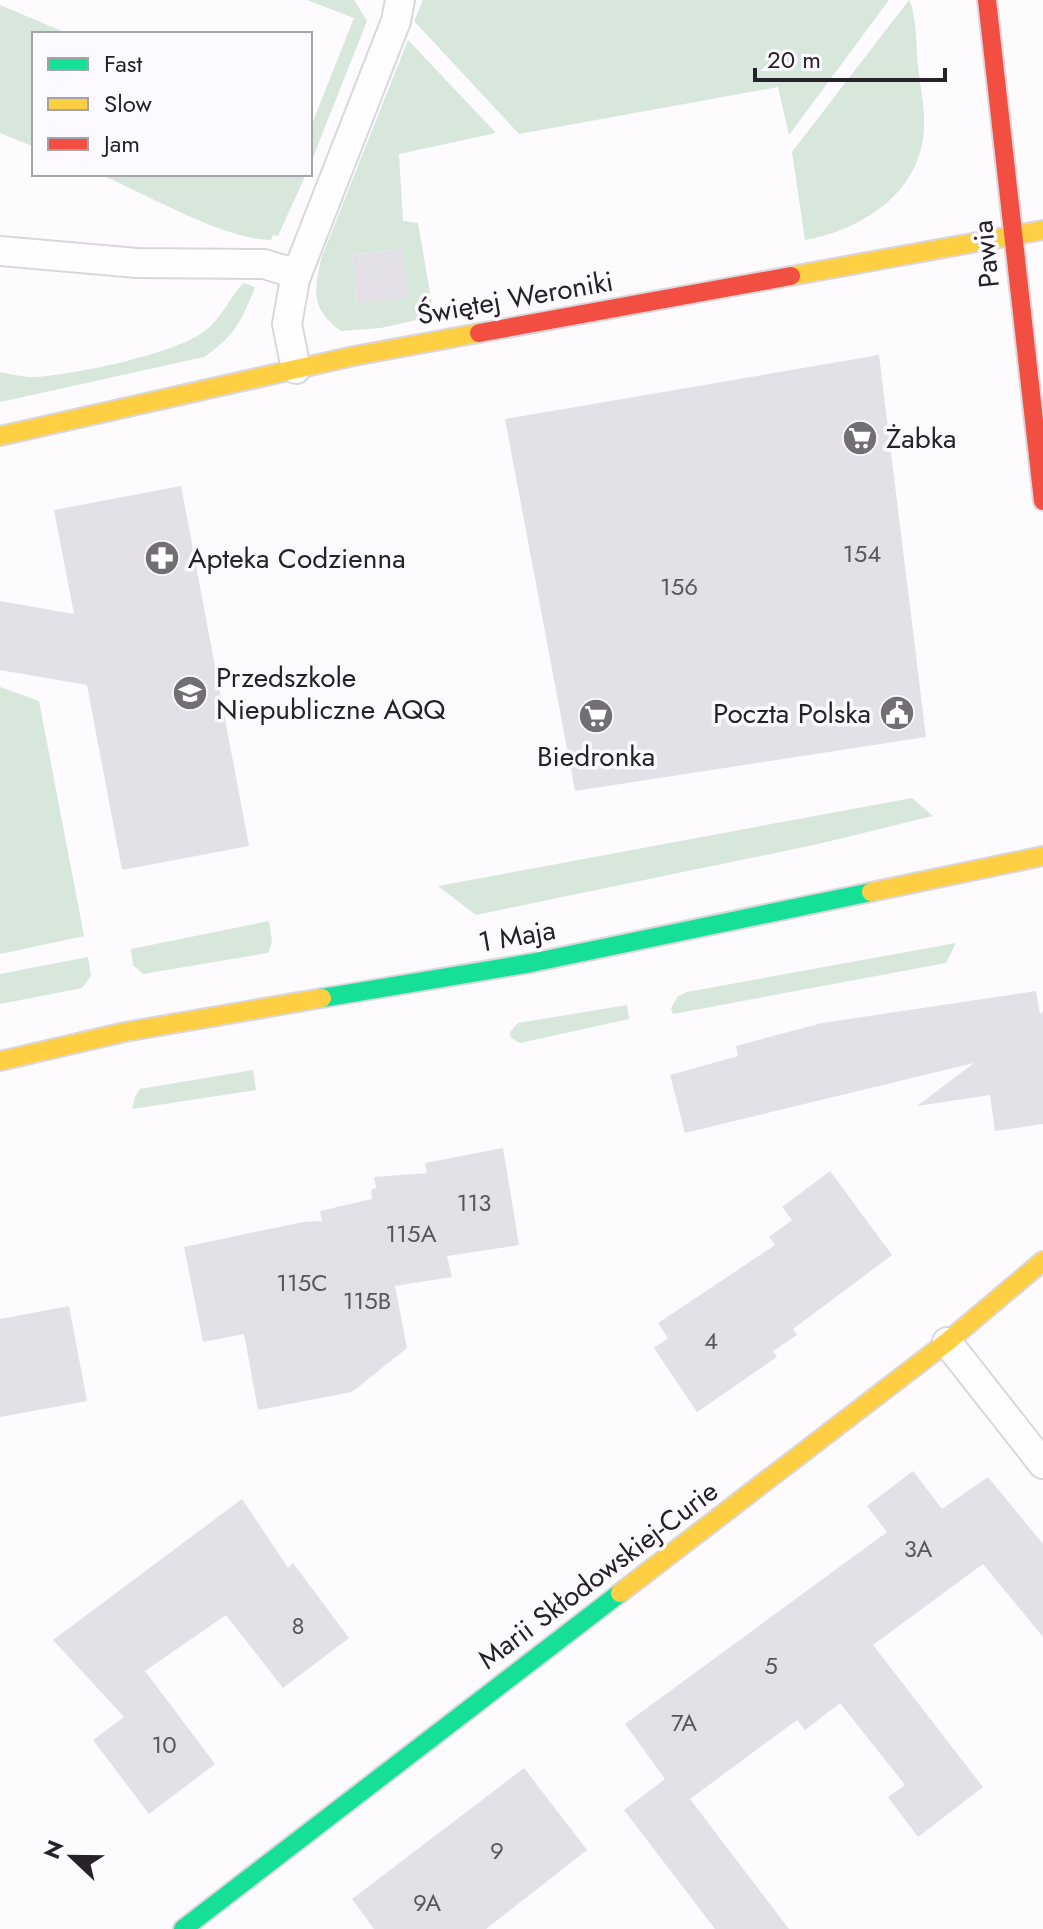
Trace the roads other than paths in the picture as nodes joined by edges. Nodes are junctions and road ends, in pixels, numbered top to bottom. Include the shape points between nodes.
1 (400, 0) edge
2 (987, 0) edge
3 (1043, 230) edge
4 (1012, 235) junction
5 (0, 251) edge
6 (297, 274) junction
7 (296, 369) junction
8 (0, 436) edge
9 (1043, 501) edge
10 (1043, 856) edge
11 (0, 1061) edge
12 (1043, 1261) edge
13 (947, 1342) junction
14 (1043, 1464) edge
15 (183, 1929) edge

1 - 6 lane
2 - 4 street, Pawia
3 - 4 street, Świętej Weroniki
4 - 7 street, Świętej Weroniki
4 - 9 street, Pawia
5 - 6 lane via 137,263 264,264
6 - 7 lane via 287,324
7 - 8 street, Świętej Weroniki
10 - 11 street, 1 Maja via 531,963 125,1032
12 - 13 street, Marii Skłodowskiej-Curie
13 - 14 lane
13 - 15 street, Marii Skłodowskiej-Curie

